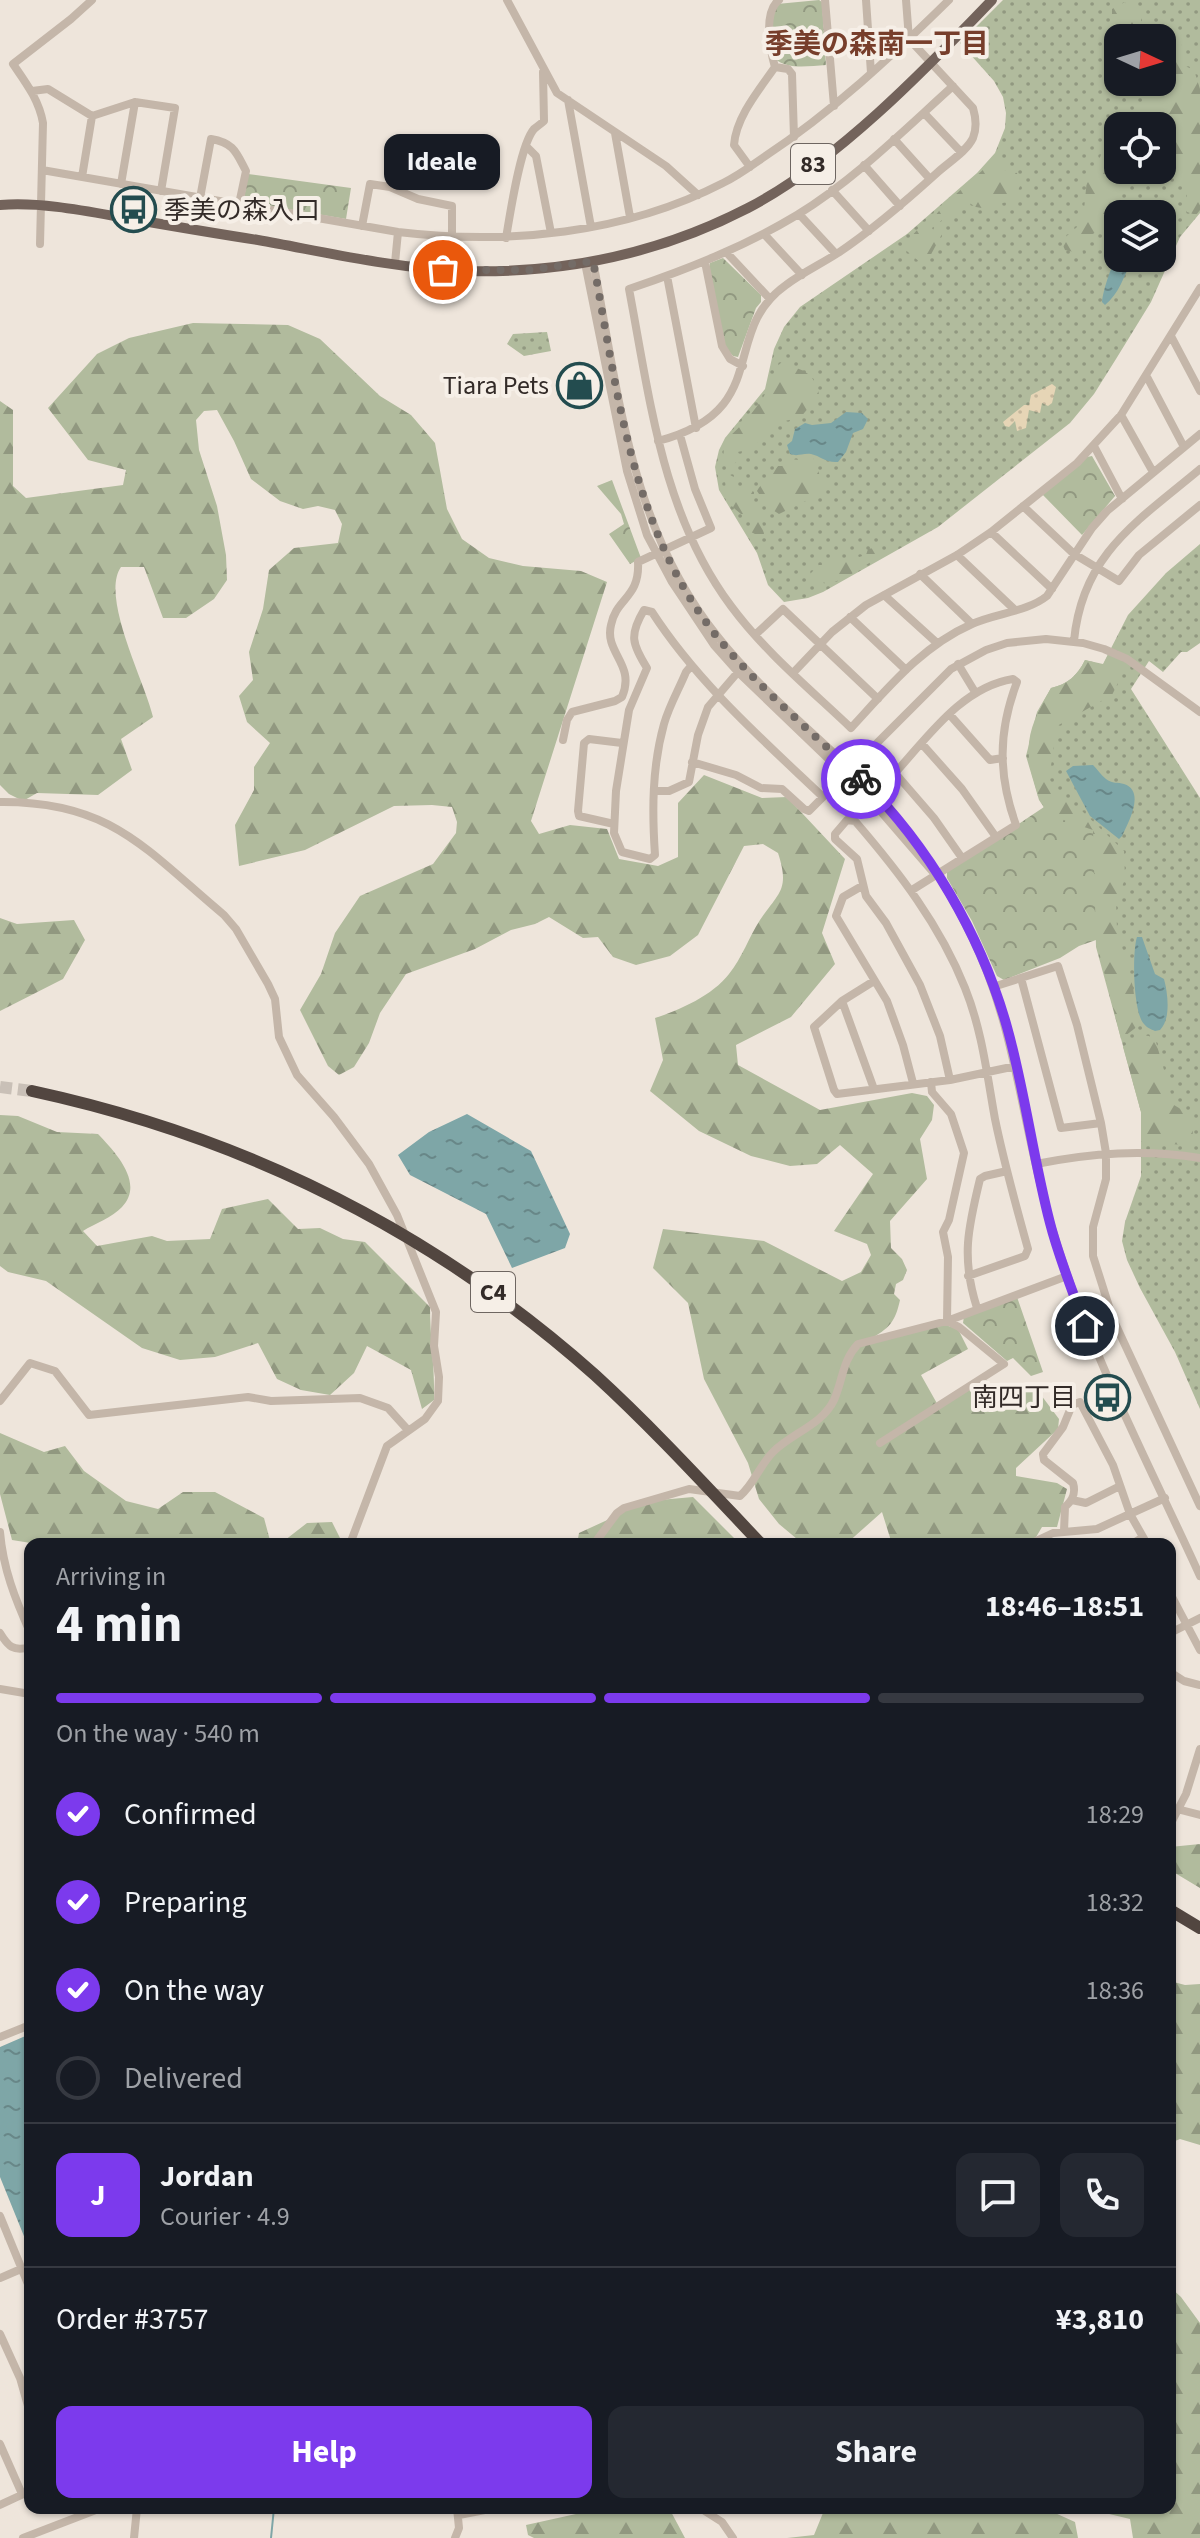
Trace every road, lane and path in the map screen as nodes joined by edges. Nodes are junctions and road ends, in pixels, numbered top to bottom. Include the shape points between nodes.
1 (92, 0) edge
2 (507, 0) edge
3 (779, 0) edge
4 (825, 0) edge
5 (866, 0) edge
6 (906, 0) edge
7 (949, 0) edge
8 (992, 0) edge
9 (909, 39) junction
10 (931, 63) junction
11 (775, 67) junction
12 (871, 73) junction
13 (953, 86) junction
14 (549, 88) junction
15 (32, 91) junction
16 (568, 100) junction
17 (135, 102) junction
18 (834, 106) junction
19 (924, 113) junction
20 (92, 116) junction
21 (615, 133) junction
22 (794, 137) junction
23 (894, 139) junction
24 (527, 147) junction
25 (961, 152) junction
26 (864, 165) junction
27 (750, 167) junction
28 (42, 170) junction
29 (82, 177) junction
30 (930, 179) junction
31 (121, 184) junction
32 (832, 190) junction
33 (161, 191) junction
34 (698, 195) junction
35 (200, 198) junction
36 (239, 204) junction
37 (0, 205) edge
38 (39, 205) junction
39 (900, 206) junction
40 (799, 214) junction
41 (630, 217) junction
42 (362, 226) junction
43 (591, 227) junction
44 (869, 231) junction
45 (398, 232) junction
46 (551, 233) junction
47 (764, 234) junction
48 (452, 238) junction
49 (506, 238) junction
50 (40, 244) dead end
51 (727, 253) junction
52 (836, 254) junction
53 (589, 262) junction
54 (705, 262) junction
55 (395, 263) junction
56 (802, 275) junction
57 (667, 276) junction
58 (1197, 293) edge
59 (770, 299) junction
60 (1200, 307) edge
61 (1171, 336) junction
62 (743, 366) junction
63 (1146, 375) junction
64 (1200, 391) edge
65 (1121, 415) junction
66 (696, 428) junction
67 (1200, 434) edge
68 (680, 435) junction
69 (658, 441) junction
70 (1094, 446) junction
71 (1184, 447) junction
72 (1200, 469) edge
73 (1153, 472) junction
74 (1122, 499) junction
75 (1200, 505) edge
76 (1023, 506) junction
77 (991, 532) junction
78 (690, 538) junction
79 (660, 552) junction
80 (1074, 554) junction
81 (957, 555) junction
82 (1096, 568) junction
83 (920, 574) junction
84 (1052, 589) junction
85 (884, 595) junction
86 (1015, 610) junction
87 (850, 617) junction
88 (972, 624) junction
89 (755, 635) junction
90 (1074, 641) junction
91 (937, 643) junction
92 (821, 644) junction
93 (958, 664) junction
94 (691, 666) junction
95 (906, 670) junction
96 (738, 672) junction
97 (793, 673) junction
98 (975, 692) junction
99 (717, 695) junction
100 (878, 699) junction
101 (1200, 712) edge
102 (950, 715) junction
103 (563, 740) dead end
104 (622, 743) junction
105 (922, 744) junction
106 (1003, 758) junction
107 (692, 762) junction
108 (848, 772) junction
109 (654, 791) junction
110 (823, 797) junction
111 (0, 802) edge
112 (614, 824) junction
113 (996, 837) junction
114 (962, 858) junction
115 (936, 874) junction
116 (862, 886) junction
117 (912, 890) junction
118 (1021, 978) junction
119 (874, 981) junction
120 (993, 987) junction
121 (842, 1001) junction
122 (1016, 1066) junction
123 (987, 1073) junction
124 (950, 1080) junction
125 (931, 1082) junction
126 (913, 1083) junction
127 (874, 1089) junction
128 (32, 1091) tunnel mouth
129 (1101, 1123) junction
130 (1106, 1153) junction
131 (1200, 1158) edge
132 (1036, 1164) junction
133 (1007, 1171) junction
134 (968, 1276) junction
135 (1067, 1276) junction
136 (977, 1308) junction
137 (947, 1321) junction
138 (0, 1401) edge
139 (407, 1429) junction
140 (880, 1443) dead end
141 (1120, 1486) junction
142 (1165, 1498) junction
143 (1072, 1500) junction
144 (1200, 1506) edge
145 (1130, 1514) junction
146 (1065, 1531) junction
147 (0, 1532) edge
148 (352, 1538) edge
149 (598, 1538) edge
150 (756, 1538) edge
151 (1042, 1538) edge
152 (1067, 1538) edge
153 (1144, 1538) edge
154 (1200, 1576) edge
155 (1176, 1606) edge
156 (24, 1617) edge
157 (1200, 1618) edge
158 (1187, 1625) junction
159 (1176, 1630) edge
160 (0, 1633) edge
161 (24, 1649) edge
162 (1200, 1650) edge
163 (1176, 1676) edge
164 (1200, 1685) edge
165 (0, 1689) edge
166 (24, 1693) edge
167 (1200, 1749) edge
168 (1177, 1809) joint
169 (1200, 1815) edge
170 (1176, 1914) edge
171 (1200, 1928) edge
172 (24, 2027) edge
173 (0, 2037) edge
174 (0, 2216) edge
175 (21, 2269) junction
176 (24, 2276) edge
177 (0, 2278) edge
178 (0, 2334) edge
179 (24, 2392) edge
180 (0, 2444) edge
181 (24, 2489) edge
182 (24, 2494) edge
183 (0, 2505) edge
184 (85, 2514) edge
185 (136, 2514) edge
186 (458, 2514) edge
187 (709, 2514) edge
188 (23, 2538) edge
189 (134, 2538) edge
190 (455, 2538) edge
191 (733, 2538) edge

1 - 15 street via 13,64
2 - 14 street
3 - 11 street via 770,18
4 - 18 street
5 - 12 street
6 - 9 street
7 - 9 street
8 - 10 main road, 83
9 - 10 street
9 - 12 street
10 - 13 street
10 - 53 main road, 83 via 815,163 750,207 674,240
11 - 22 street via 792,74
11 - 27 street via 735,134 734,145
12 - 18 street
13 - 19 street
13 - 25 street via 973,108 976,123 972,140
14 - 16 street
14 - 24 street via 544,121 532,131
15 - 20 street via 48,89
15 - 28 street via 43,123
16 - 21 street
16 - 43 street
17 - 20 street
17 - 31 street
17 - 33 street via 175,108
18 - 22 street
19 - 23 street
19 - 25 street
20 - 29 street
21 - 34 street via 666,166
21 - 41 street
22 - 27 street
23 - 26 street
23 - 30 street
24 - 46 street via 536,156
24 - 49 street
25 - 30 street
26 - 32 street
26 - 39 street
27 - 34 street
28 - 29 street
28 - 38 street
29 - 31 street
30 - 39 street
31 - 33 street
32 - 40 street
32 - 44 street
33 - 35 street
34 - 41 street
35 - 36 street
35 - 36 street via 211,139 234,149 246,171
36 - 42 street
37 - 38 main road, 83
38 - 50 street
38 - 55 main road, 83
39 - 44 street
40 - 47 street
40 - 52 street
41 - 43 street
42 - 45 street
42 - 48 street via 370,184 452,206
43 - 46 street
44 - 52 street
45 - 48 street
45 - 55 street
46 - 49 street
47 - 51 street
47 - 56 street
48 - 49 street
51 - 54 street
51 - 59 street
52 - 56 street
53 - 55 main road, 83 via 491,271
53 - 79 street via 617,404
54 - 57 street
54 - 62 street via 722,346
56 - 59 street
57 - 66 street
57 - 69 street via 629,289
58 - 60 street
58 - 61 street
59 - 62 street via 753,327
61 - 63 street
61 - 64 street
62 - 66 street via 722,408
63 - 65 street
63 - 71 street
65 - 70 street
65 - 73 street
66 - 68 street
67 - 71 street
68 - 69 street
68 - 78 street via 711,528
69 - 78 street
70 - 74 street
70 - 76 street
71 - 73 street
72 - 82 street via 1120,536
73 - 74 street
74 - 80 street
75 - 82 street via 1139,555 1119,581
76 - 77 street
76 - 80 street
77 - 81 street
77 - 84 street
78 - 79 street
78 - 89 street
79 - 96 street via 699,625
79 - 103 street via 638,562 637,583 610,625 612,645 627,677 622,697 572,712
79 - 108 street via 718,637
80 - 82 street
80 - 84 street
81 - 83 street
81 - 86 street
82 - 90 street via 1076,616
83 - 85 street
83 - 88 street
84 - 86 street via 1037,604
85 - 87 street
85 - 91 street
86 - 88 street
87 - 92 street
87 - 95 street
88 - 91 street
89 - 92 street via 783,609
89 - 97 street
90 - 93 street via 1013,642
90 - 101 street via 1127,659
91 - 95 street
92 - 97 street
92 - 100 street
93 - 98 street
93 - 108 street
94 - 99 street
94 - 104 street via 652,612 644,610 635,626 633,647 647,668
94 - 109 street via 664,721
95 - 100 street
96 - 99 street
96 - 108 street
97 - 100 street via 851,728
98 - 102 street
98 - 106 street via 1004,680 1017,682 1004,723
99 - 107 street via 708,707
99 - 110 street
102 - 105 street
102 - 106 street via 990,760
104 - 112 street
104 - 112 street via 584,743 579,816
105 - 113 street
105 - 114 street via 895,773
106 - 113 street via 1016,825
107 - 109 street via 689,782
107 - 110 street via 761,788 782,789 809,811
108 - 110 street
108 - 115 street
109 - 112 street via 655,855 650,859 622,852
111 - 139 street via 54,805 101,819 139,842 236,929 275,999 279,1037 297,1075 369,1164 397,1215 436,1312 438,1401 425,1419
113 - 114 street
114 - 115 street
115 - 117 street
115 - 120 street
116 - 117 street via 857,859 835,839 847,820 855,821
116 - 119 street via 843,897 836,916
116 - 124 street via 920,985
117 - 123 street via 966,990
118 - 120 street
118 - 129 street via 1061,1128
118 - 129 street via 1058,966
119 - 121 street
119 - 126 street via 887,1001
120 - 122 street
121 - 127 street
121 - 127 street via 814,1027 834,1090 842,1095
122 - 123 street
122 - 132 street
123 - 124 street
123 - 133 street
124 - 125 street
125 - 126 street
125 - 137 street via 932,1092 951,1114 964,1153 943,1232
126 - 127 street
128 - 150 highway, C4 via 196,1136 280,1169 371,1215 492,1292 595,1376
129 - 130 street
130 - 131 street
130 - 132 street
130 - 144 street via 1093,1256 1113,1319
132 - 135 street
133 - 134 street via 980,1179 968,1229
133 - 134 street via 1028,1249 1025,1256
134 - 136 street
135 - 136 street
135 - 142 street via 1097,1355
136 - 137 street
137 - 140 street via 1004,1364
137 - 149 street via 858,1344 848,1354 834,1400 823,1415 775,1449 740,1496 689,1489 624,1508
138 - 139 street via 30,1363 55,1371 89,1415 248,1397 360,1398 388,1408
139 - 148 street via 387,1446
141 - 143 street via 1086,1503
141 - 143 street via 1083,1405 1076,1403 1043,1454 1073,1483
141 - 145 street
142 - 145 street
142 - 154 street
143 - 146 street via 1065,1507
145 - 146 street via 1086,1532
145 - 153 street
146 - 151 street
146 - 152 street
147 - 156 street via 2,1557
155 - 158 street
157 - 158 street
158 - 159 street
158 - 162 street
160 - 161 street via 6,1644
163 - 164 street
165 - 166 street
167 - 168 street
168 - 169 street
170 - 171 highway
172 - 173 street
174 - 175 street
175 - 176 street
175 - 177 street
178 - 179 street
180 - 181 street
182 - 183 street
184 - 188 street
185 - 189 street
186 - 190 street
187 - 191 street

